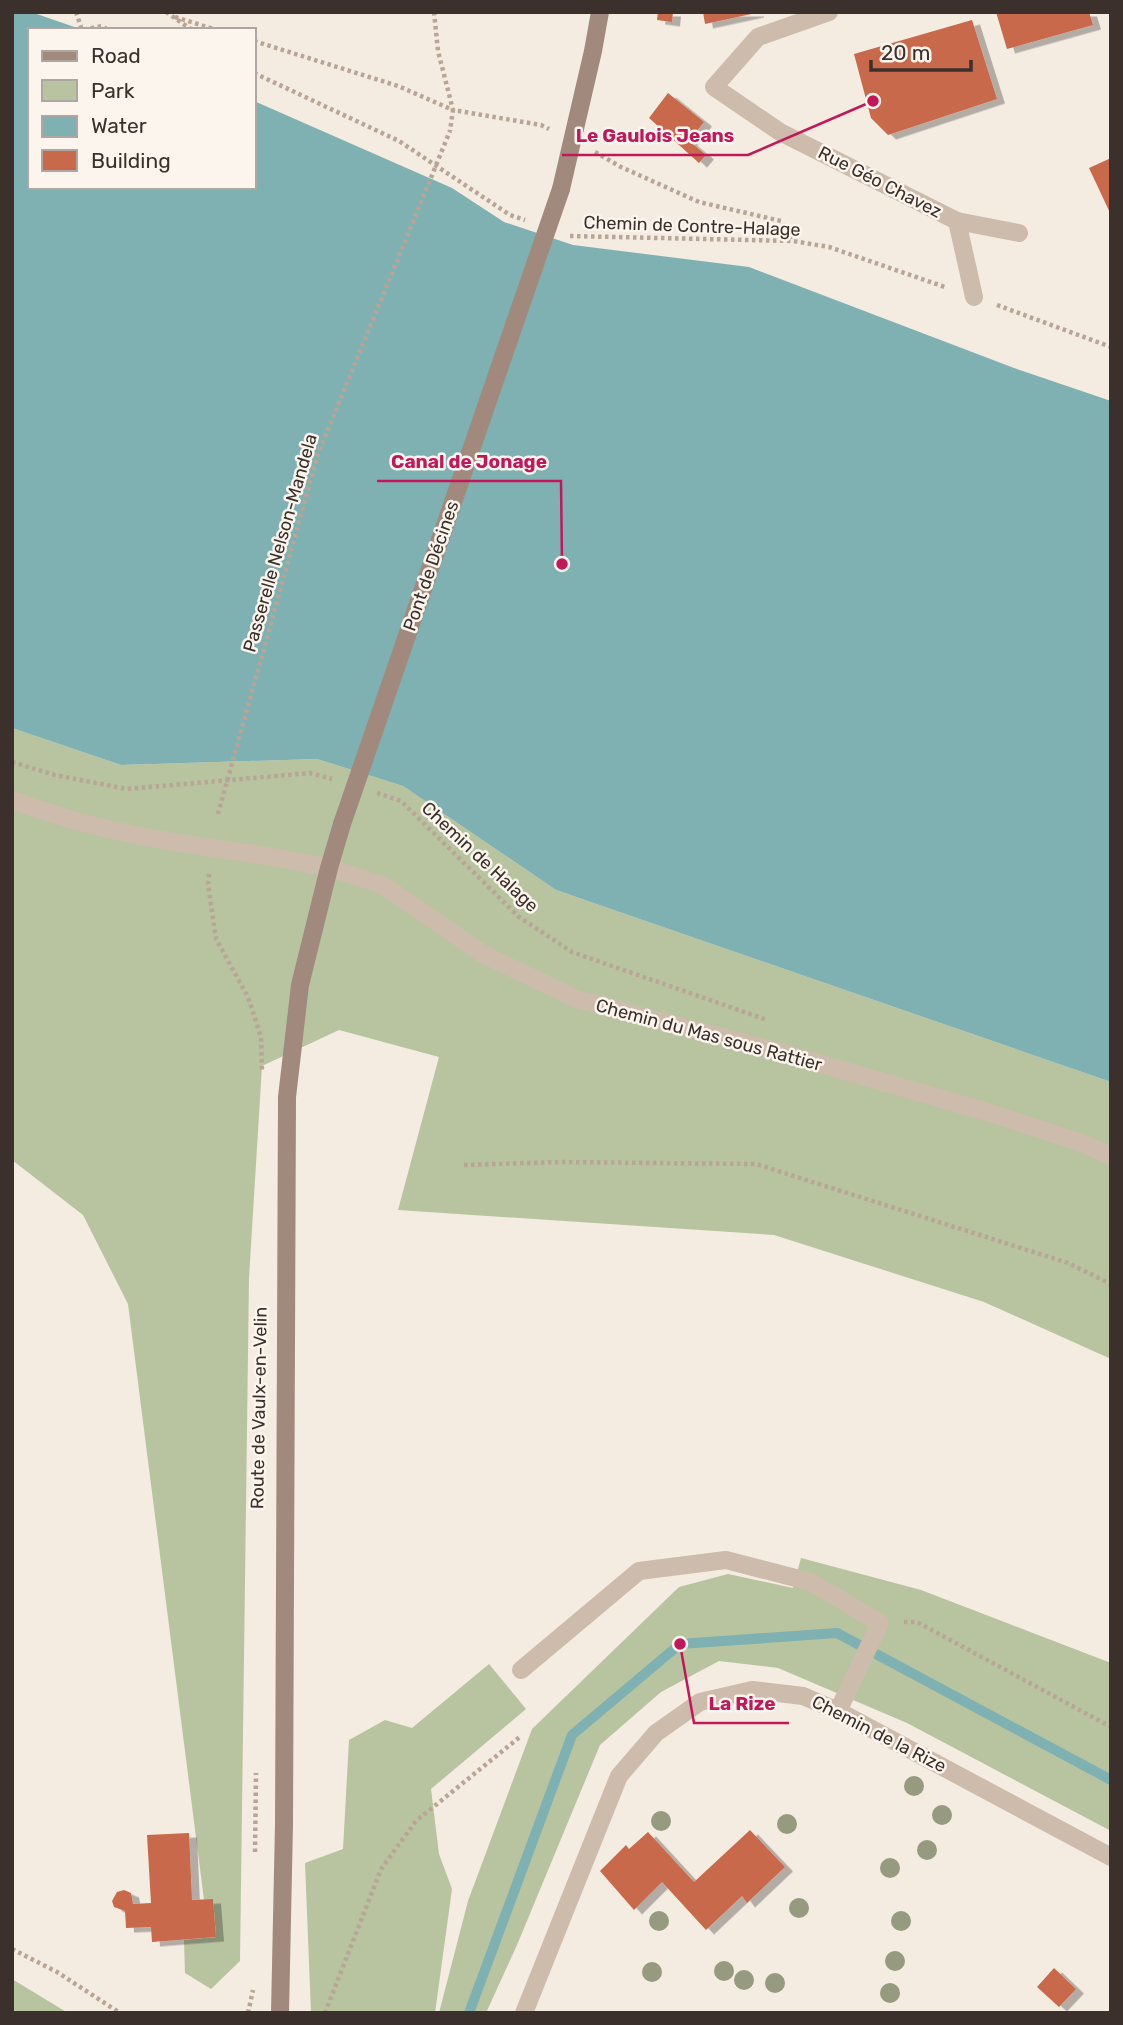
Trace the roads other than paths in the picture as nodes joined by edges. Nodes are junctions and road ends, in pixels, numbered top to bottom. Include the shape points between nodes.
1 (600, 12) edge
2 (829, 12) edge
3 (957, 221) junction
4 (1019, 233) dead end
5 (974, 297) road end
6 (12, 800) edge
7 (342, 824) joint
8 (328, 868) junction
9 (1111, 1156) edge
10 (521, 1670) dead end
11 (838, 1711) junction
12 (1111, 1857) edge
13 (280, 2013) edge
14 (524, 2013) edge

1 - 7 street, Pont de Décines, bridge via 561,188
2 - 3 street, Rue Géo Chavez via 758,37 715,87 780,132
3 - 4 street
3 - 5 street, Rue Géo Chavez
6 - 8 street, Chemin du Mas sous Rattier via 127,833
7 - 8 street, Route de Vaulx-en-Velin
8 - 9 street, Chemin du Mas sous Rattier via 383,885 483,954 576,999 988,1112
8 - 13 street, Route de Vaulx-en-Velin via 300,985 287,1097
10 - 11 street via 639,1571 726,1560 811,1583 880,1623
11 - 12 street, Chemin de la Rize
11 - 14 street, Chemin de la Rize via 803,1696 752,1690 700,1702 656,1733 619,1776

